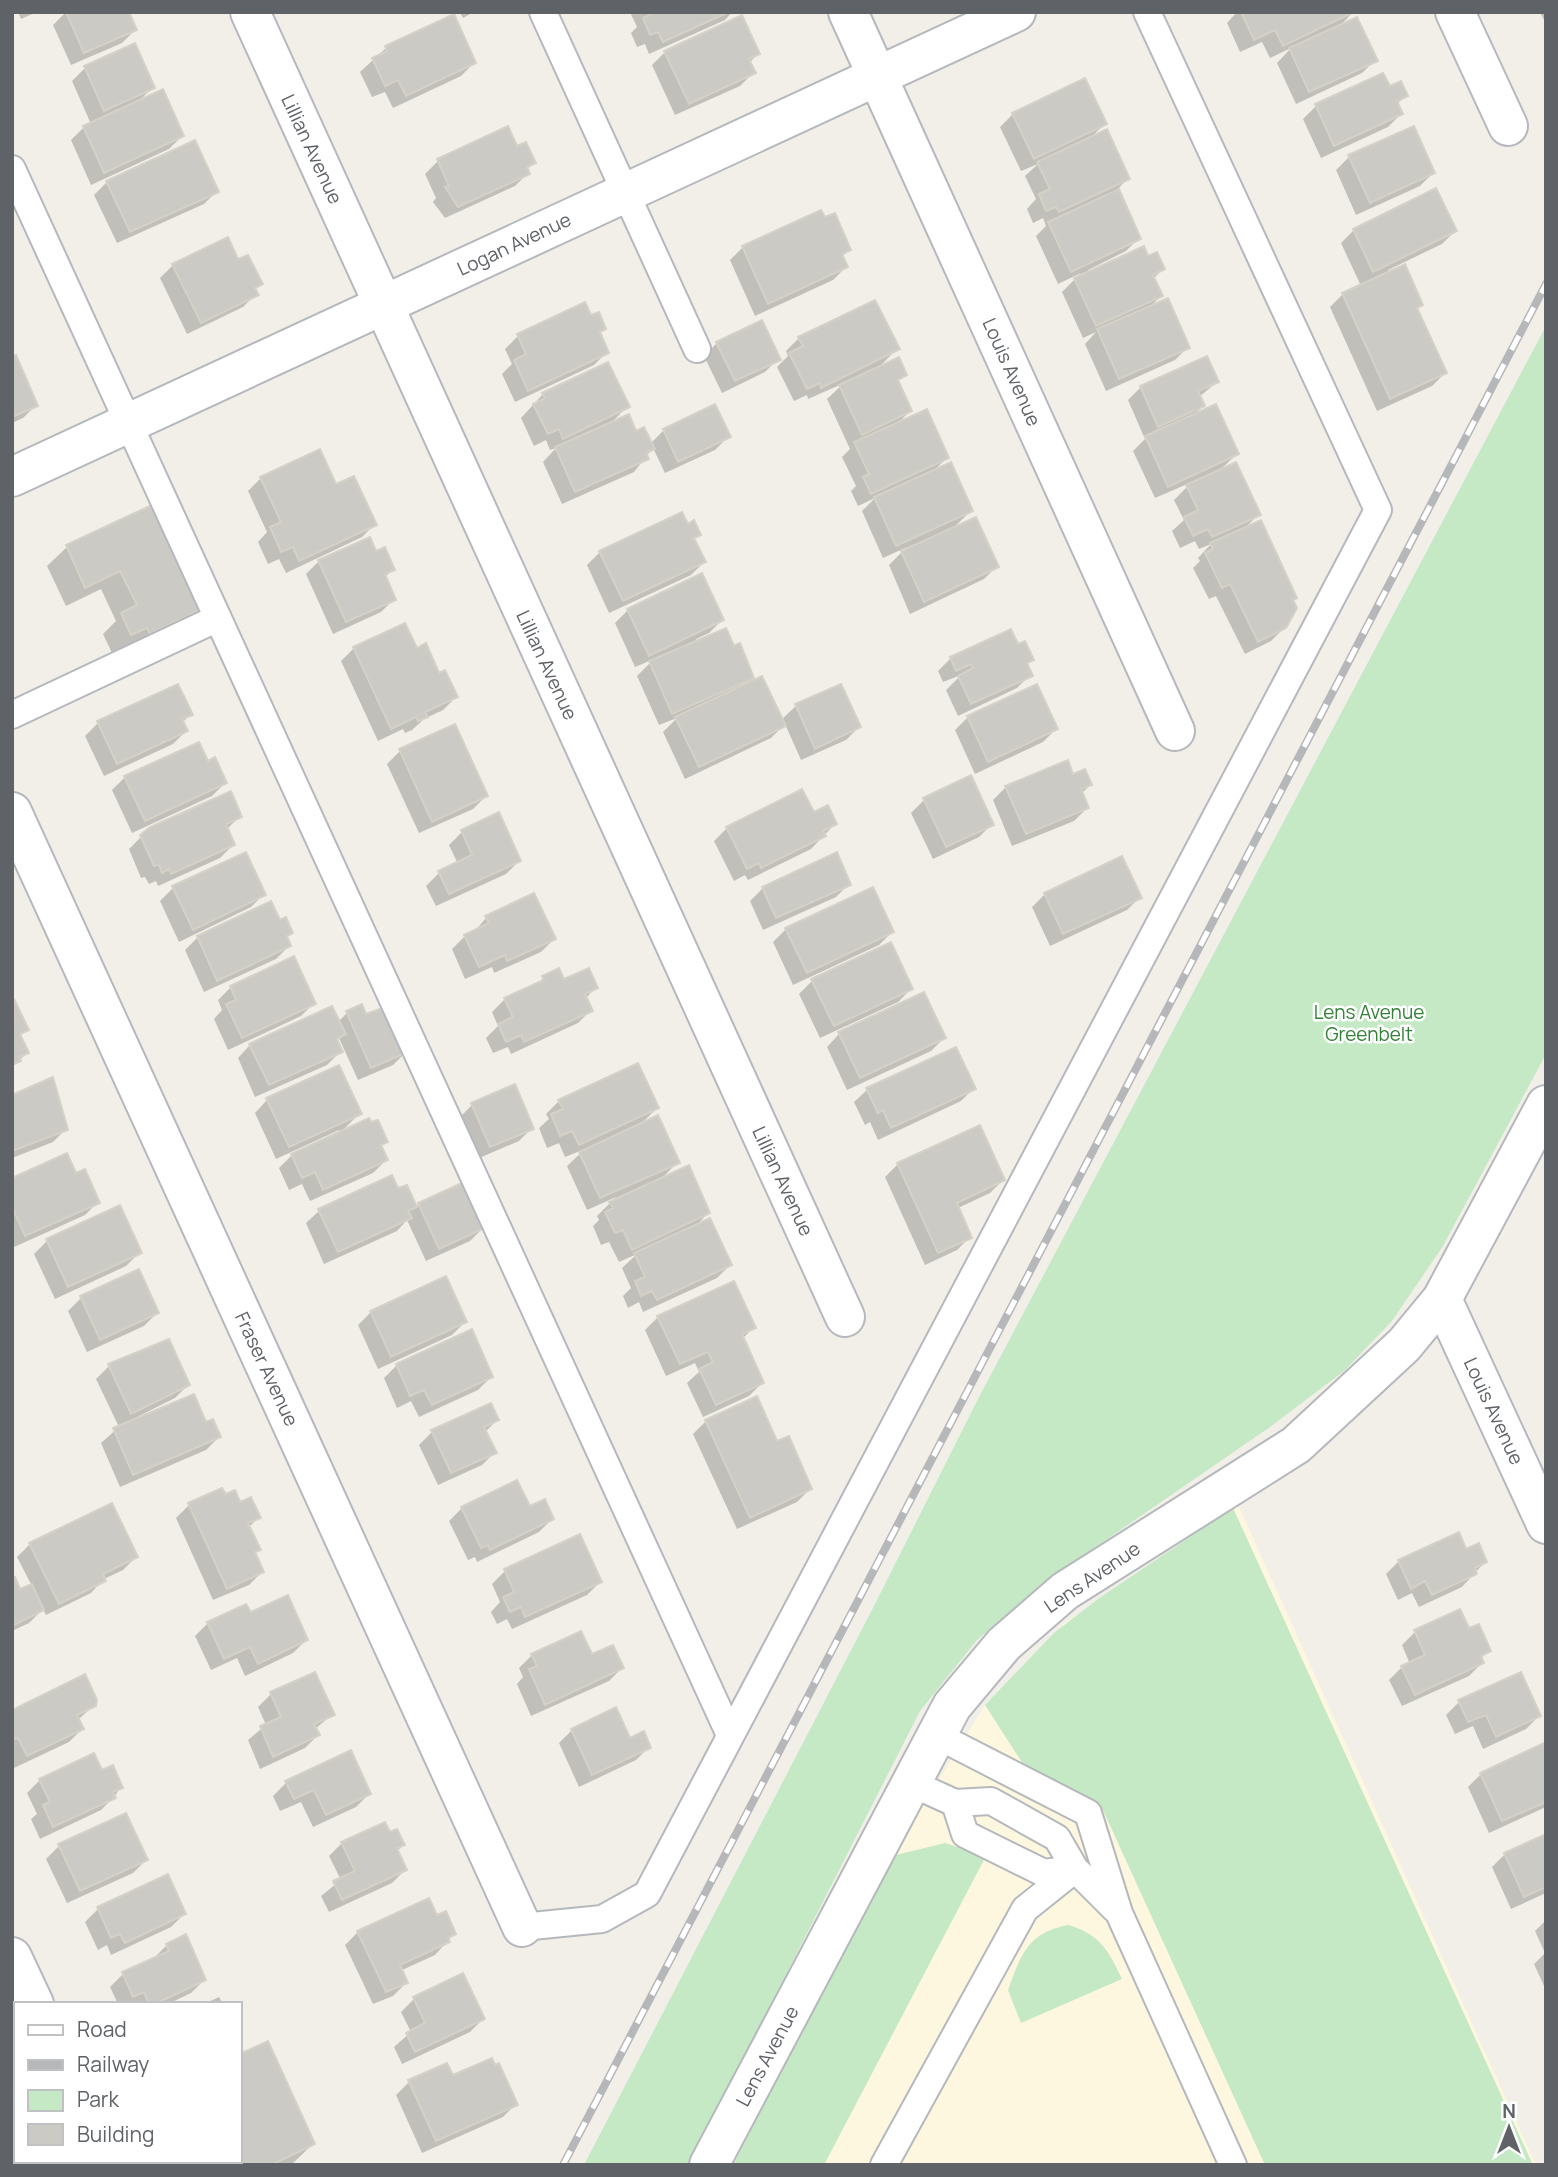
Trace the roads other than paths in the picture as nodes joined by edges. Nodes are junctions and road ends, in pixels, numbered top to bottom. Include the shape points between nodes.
1 (250, 12) edge
2 (542, 12) edge
3 (848, 12) edge
4 (1016, 12) edge
5 (1147, 12) edge
6 (1455, 12) edge
7 (877, 76) junction
8 (1508, 126) dead end
9 (12, 169) edge
10 (625, 193) junction
11 (383, 305) junction
12 (696, 349) dead end
13 (129, 423) junction
14 (12, 477) edge
15 (218, 618) junction
16 (12, 715) edge
17 (1175, 732) dead end
18 (12, 812) edge
19 (1546, 1105) edge
20 (1442, 1298) junction
21 (845, 1317) dead end
22 (1546, 1524) edge
23 (730, 1735) junction
24 (936, 1735) junction
25 (911, 1783) junction
26 (955, 1803) junction
27 (1075, 1869) junction
28 (1119, 1913) junction
29 (522, 1927) joint
30 (12, 1957) edge
31 (33, 2002) edge
32 (709, 2165) edge
33 (884, 2165) edge
34 (1233, 2165) edge

1 - 11 street, Lillian Avenue
2 - 10 lane
3 - 7 street, Louis Avenue
4 - 7 street, Logan Avenue
5 - 23 lane via 1378,510
6 - 8 street
7 - 10 street, Logan Avenue
7 - 17 street, Louis Avenue
9 - 13 lane
10 - 11 street, Logan Avenue
10 - 12 lane
11 - 13 street, Logan Avenue
11 - 21 street, Lillian Avenue
13 - 14 street, Logan Avenue
13 - 15 lane
15 - 16 lane
15 - 23 lane
18 - 29 street, Fraser Avenue
19 - 20 street, Lens Avenue
20 - 22 street, Louis Avenue
20 - 24 street, Lens Avenue via 1404,1345 1296,1445 1065,1591 1004,1644 952,1706
23 - 29 lane via 647,1894 602,1919
24 - 25 street, Lens Avenue
24 - 28 lane via 1088,1813
25 - 26 lane
25 - 32 street, Lens Avenue
26 - 27 lane via 991,1801 1057,1838
26 - 27 lane via 965,1834 1044,1873
27 - 28 lane
27 - 33 lane via 1025,1909
28 - 34 lane
30 - 31 street

